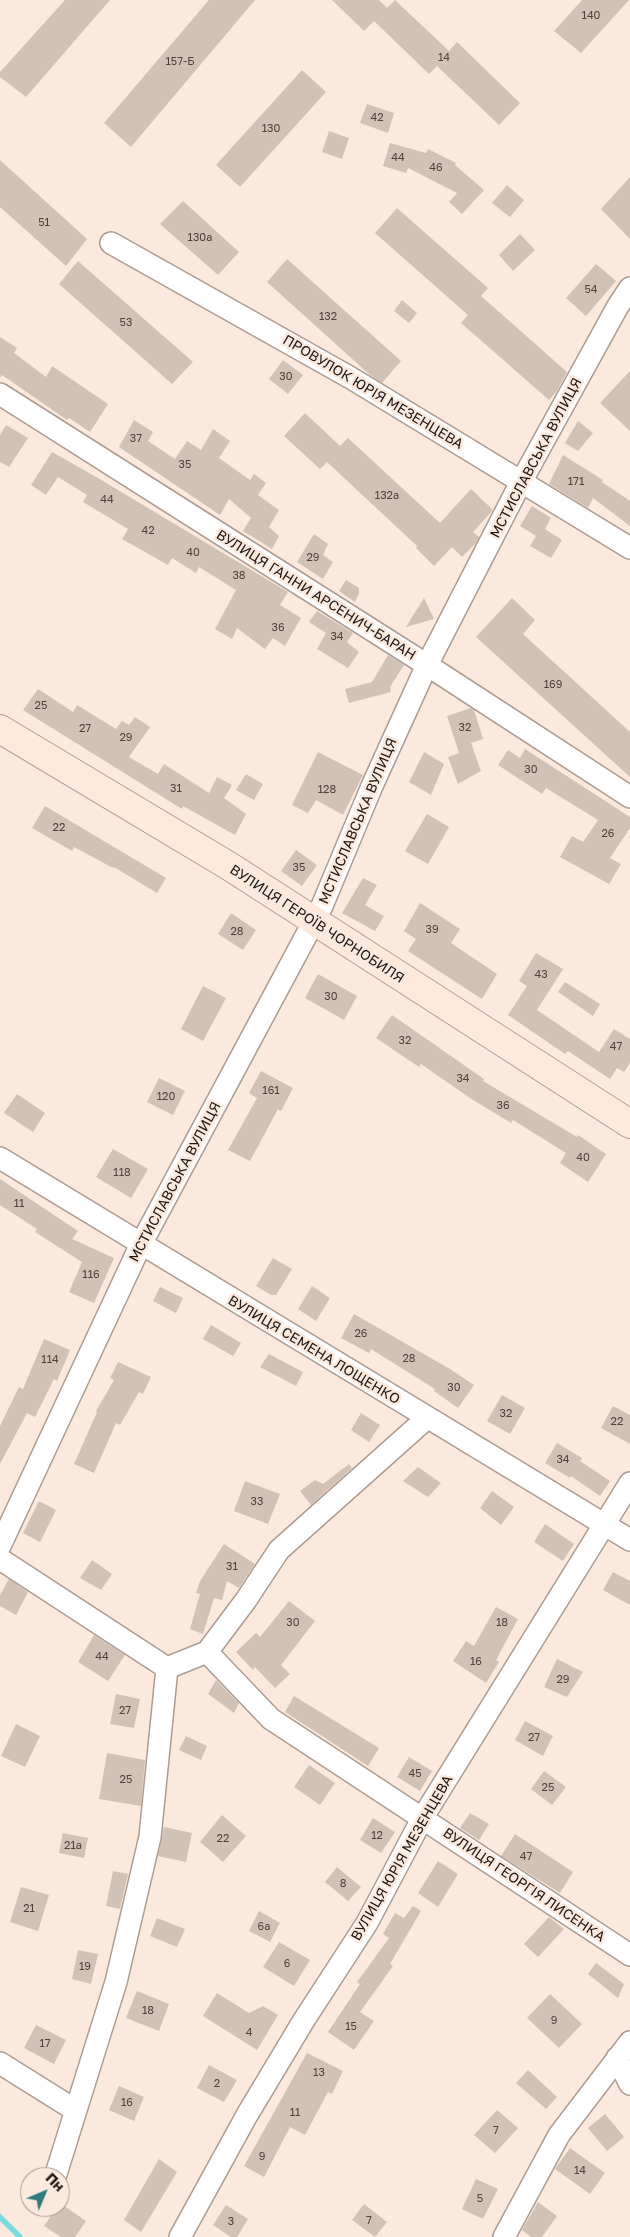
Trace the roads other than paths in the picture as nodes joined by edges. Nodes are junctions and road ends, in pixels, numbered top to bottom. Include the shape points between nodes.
1 (111, 243) dead end
2 (630, 288) edge
3 (0, 394) edge
4 (521, 482) junction
5 (630, 548) edge
6 (427, 665) junction
7 (0, 729) edge
8 (630, 797) edge
9 (314, 922) junction
10 (630, 1124) edge
11 (0, 1158) edge
12 (141, 1244) junction
13 (427, 1418) junction
14 (630, 1483) edge
15 (604, 1523) junction
16 (630, 1540) edge
17 (0, 1546) edge
18 (0, 1559) edge
19 (208, 1652) junction
20 (167, 1668) junction
21 (423, 1817) junction
22 (630, 1956) edge
23 (630, 2042) edge
24 (617, 2058) junction
25 (0, 2062) edge
26 (630, 2084) edge
27 (75, 2110) junction
28 (58, 2167) edge
29 (180, 2237) edge
30 (504, 2237) edge

1 - 4 street, ПРОВУЛОК ЮРІЯ МЕЗЕНЦЕВА via 351,378
2 - 4 street, МСТИСЛАВСЬКА ВУЛИЦЯ
3 - 6 street, ВУЛИЦЯ ГАННИ АРСЕНИЧ-БАРАН
4 - 5 street, ПРОВУЛОК ЮРІЯ МЕЗЕНЦЕВА
4 - 6 street, МСТИСЛАВСЬКА ВУЛИЦЯ
6 - 8 street, ВУЛИЦЯ ГАННИ АРСЕНИЧ-БАРАН
6 - 9 street, МСТИСЛАВСЬКА ВУЛИЦЯ
7 - 9 main road, ВУЛИЦЯ ГЕРОЇВ ЧОРНОБИЛЯ via 229,866
9 - 10 main road, ВУЛИЦЯ ГЕРОЇВ ЧОРНОБИЛЯ
9 - 12 street, МСТИСЛАВСЬКА ВУЛИЦЯ
11 - 12 street, ВУЛИЦЯ СЕМЕНА ЛОЩЕНКО
12 - 13 street, ВУЛИЦЯ СЕМЕНА ЛОЩЕНКО
12 - 17 street, МСТИСЛАВСЬКА ВУЛИЦЯ
13 - 15 street, ВУЛИЦЯ СЕМЕНА ЛОЩЕНКО
13 - 19 street via 279,1550
14 - 15 street, ВУЛИЦЯ ЮРІЯ МЕЗЕНЦЕВА
15 - 16 street, ВУЛИЦЯ СЕМЕНА ЛОЩЕНКО
15 - 21 street, ВУЛИЦЯ ЮРІЯ МЕЗЕНЦЕВА
18 - 20 street
19 - 20 street
19 - 21 street, ВУЛИЦЯ ГЕОРГІЯ ЛИСЕНКА via 271,1719
20 - 27 street via 150,1837 116,1982
21 - 22 street, ВУЛИЦЯ ГЕОРГІЯ ЛИСЕНКА
21 - 29 street, ВУЛИЦЯ ЮРІЯ МЕЗЕНЦЕВА via 367,1922 251,2107
23 - 24 street
24 - 26 street
24 - 30 street via 559,2135
25 - 27 street
27 - 28 street

